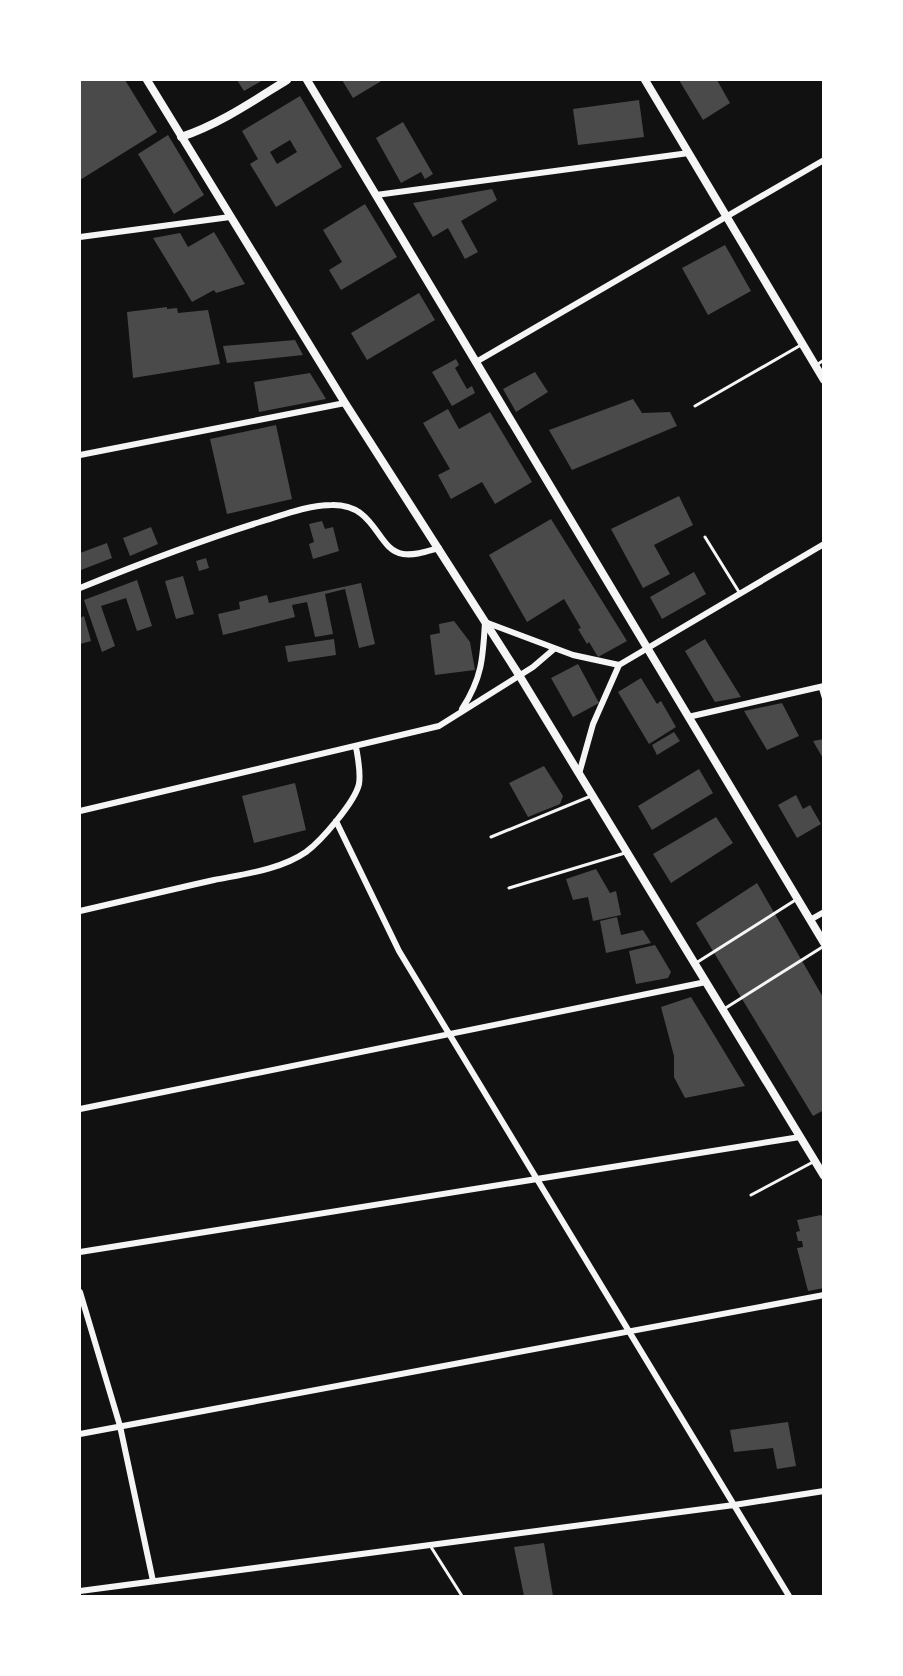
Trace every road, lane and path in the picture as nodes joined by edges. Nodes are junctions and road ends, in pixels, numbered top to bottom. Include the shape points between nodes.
1 (147, 80) edge
2 (287, 80) edge
3 (307, 80) edge
4 (645, 80) edge
5 (181, 137) junction
6 (689, 153) junction
7 (824, 159) edge
8 (376, 195) junction
9 (230, 217) junction
10 (727, 217) junction
11 (80, 237) edge
12 (802, 344) junction
13 (824, 360) edge
14 (476, 362) junction
15 (815, 366) junction
16 (824, 380) edge
17 (345, 403) junction
18 (695, 406) dead end
19 (80, 455) edge
20 (705, 537) dead end
21 (824, 544) edge
22 (439, 548) junction
23 (80, 588) edge
24 (740, 594) junction
25 (485, 622) junction
26 (647, 648) junction
27 (554, 649) junction
28 (619, 665) junction
29 (519, 675) junction
30 (822, 687) edge
31 (824, 700) edge
32 (461, 712) junction
33 (688, 717) junction
34 (356, 747) junction
35 (578, 774) junction
36 (592, 795) junction
37 (80, 812) edge
38 (336, 821) junction
39 (491, 837) dead end
40 (627, 852) junction
41 (509, 888) dead end
42 (797, 899) junction
43 (80, 910) edge
44 (824, 912) edge
45 (810, 920) junction
46 (824, 944) edge
47 (694, 963) junction
48 (706, 982) junction
49 (723, 1010) junction
50 (449, 1035) junction
51 (80, 1109) edge
52 (800, 1137) junction
53 (814, 1161) junction
54 (824, 1176) edge
55 (537, 1180) junction
56 (751, 1195) dead end
57 (80, 1252) edge
58 (80, 1292) edge
59 (824, 1296) edge
60 (629, 1332) junction
61 (120, 1426) junction
62 (80, 1434) edge
63 (824, 1491) edge
64 (734, 1505) junction
65 (430, 1545) junction
66 (153, 1581) junction
67 (80, 1591) edge
68 (462, 1596) edge
69 (789, 1596) edge

1 - 5 main road
2 - 5 street via 205,129
3 - 8 main road
4 - 6 street
5 - 9 main road
6 - 8 street
6 - 10 street
7 - 10 street
8 - 14 main road
9 - 11 street
9 - 17 main road
10 - 12 street
10 - 14 street
12 - 15 street
12 - 18 lane
13 - 15 lane
14 - 26 main road
15 - 16 street
17 - 19 street
17 - 22 main road
20 - 24 lane
21 - 24 street
22 - 23 street via 413,554 394,551 369,519 346,506 331,505 237,529
22 - 25 main road
24 - 26 street
25 - 27 street
25 - 29 main road
25 - 32 street via 480,672
26 - 28 street
26 - 33 main road
27 - 28 street
27 - 29 street
28 - 35 street via 593,724
29 - 32 street
29 - 35 main road
30 - 31 lane
30 - 33 street
32 - 34 street via 431,729
33 - 42 main road
34 - 37 street
34 - 38 street via 359,785
35 - 36 main road
36 - 39 lane
36 - 40 main road
38 - 43 street via 306,852 277,865
38 - 50 street via 399,951
40 - 41 lane
40 - 47 main road
42 - 45 main road
42 - 47 lane
44 - 45 street
45 - 46 main road
46 - 49 lane
47 - 48 main road
48 - 49 main road
48 - 50 street
49 - 52 main road
50 - 51 street
50 - 55 street
52 - 53 main road
52 - 55 street
53 - 54 main road
53 - 56 lane
55 - 57 street
55 - 60 street
58 - 61 street
59 - 60 street
60 - 61 street
60 - 64 street
61 - 62 street
61 - 66 street
63 - 64 street
64 - 65 street
64 - 69 street
65 - 66 street
65 - 68 lane
66 - 67 street

